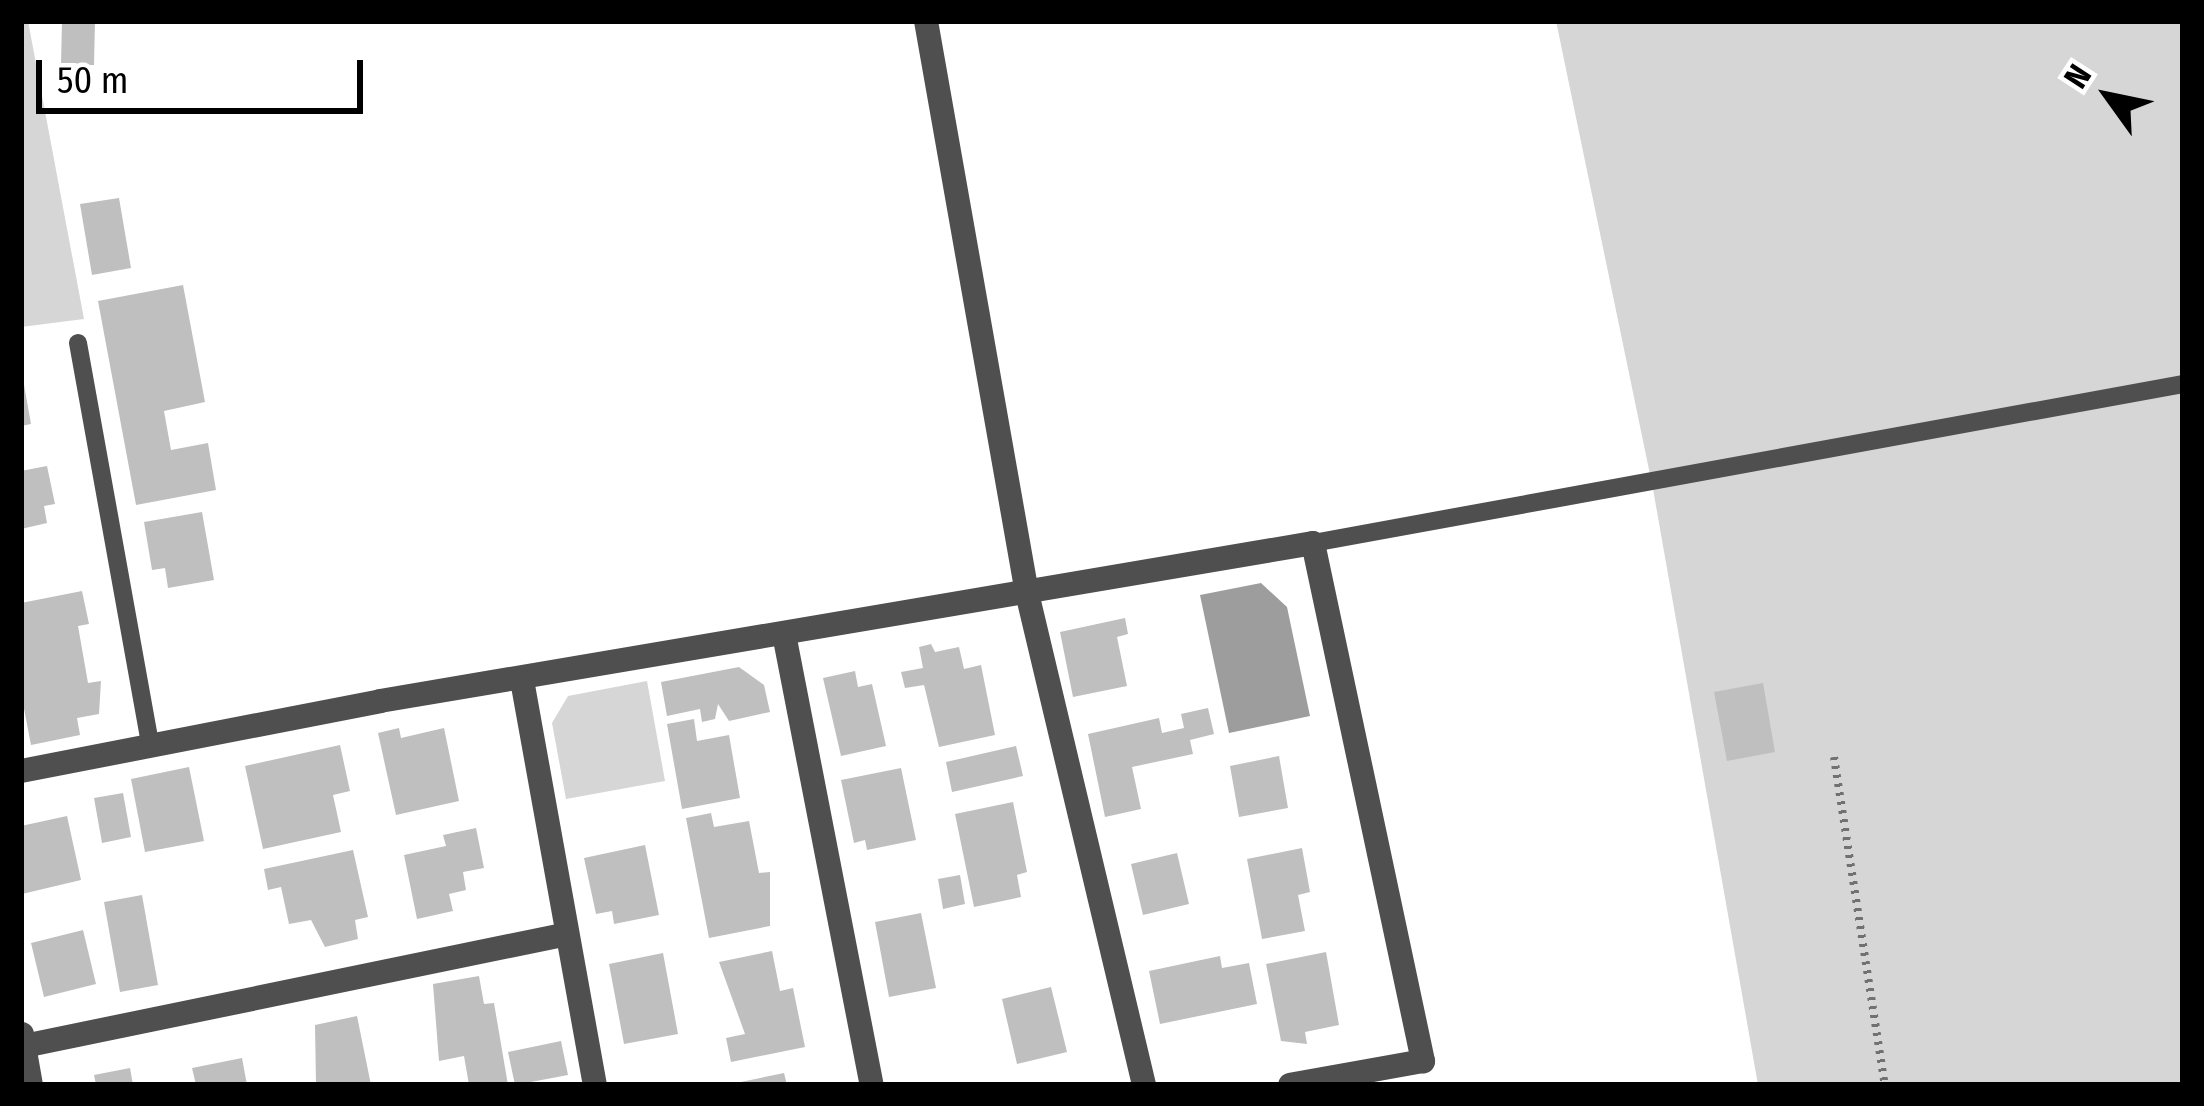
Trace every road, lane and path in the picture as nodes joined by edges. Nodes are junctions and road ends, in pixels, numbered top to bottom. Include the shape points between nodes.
1 (926, 21) edge
2 (79, 343) dead end
3 (2183, 384) edge
4 (1312, 543) junction
5 (1027, 593) junction
6 (784, 634) junction
7 (522, 680) junction
8 (150, 745) junction
9 (1834, 757) dead end
10 (21, 771) edge
11 (567, 934) junction
12 (22, 1039) edge
13 (31, 1085) edge
14 (595, 1085) edge
15 (872, 1085) edge
16 (1144, 1085) edge
17 (1289, 1085) edge
18 (1885, 1085) edge

1 - 5 street
2 - 8 lane
3 - 4 lane
4 - 5 street
4 - 17 street via 1424,1061
5 - 6 street
5 - 16 street
6 - 7 street
6 - 15 street
7 - 8 street
7 - 11 street
8 - 10 street
9 - 18 path
11 - 12 street
11 - 14 street
12 - 13 street

